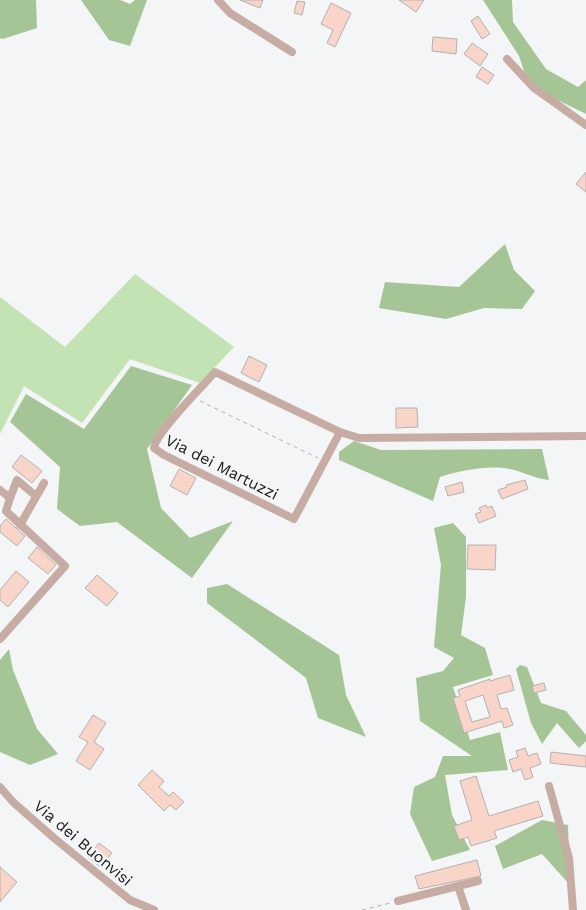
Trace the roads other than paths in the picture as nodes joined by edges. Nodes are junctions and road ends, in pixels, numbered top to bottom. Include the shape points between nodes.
1 (218, 0) edge
2 (292, 52) dead end
3 (507, 59) dead end
4 (586, 125) edge
5 (340, 432) junction
6 (586, 436) edge
7 (44, 483) dead end
8 (0, 490) edge
9 (36, 496) junction
10 (10, 498) junction
11 (20, 526) junction
12 (0, 639) edge
13 (549, 786) dead end
14 (0, 787) edge
15 (478, 881) dead end
16 (458, 886) junction
17 (398, 901) road end
18 (154, 910) edge
19 (466, 910) edge
20 (573, 910) edge

1 - 2 street via 230,12
3 - 4 street via 534,88
5 - 5 street, Via dei Martuzzi via 215,372 155,442 155,449 294,519
5 - 6 street, Via dei Martuzzi via 372,439
7 - 9 street
8 - 10 street
9 - 10 street via 17,480
9 - 11 street
10 - 11 street via 6,511
11 - 12 street via 65,566
13 - 20 street via 569,858
14 - 18 street, Via dei Buonvisi via 39,825 130,900
15 - 16 street
16 - 17 street
16 - 19 street

